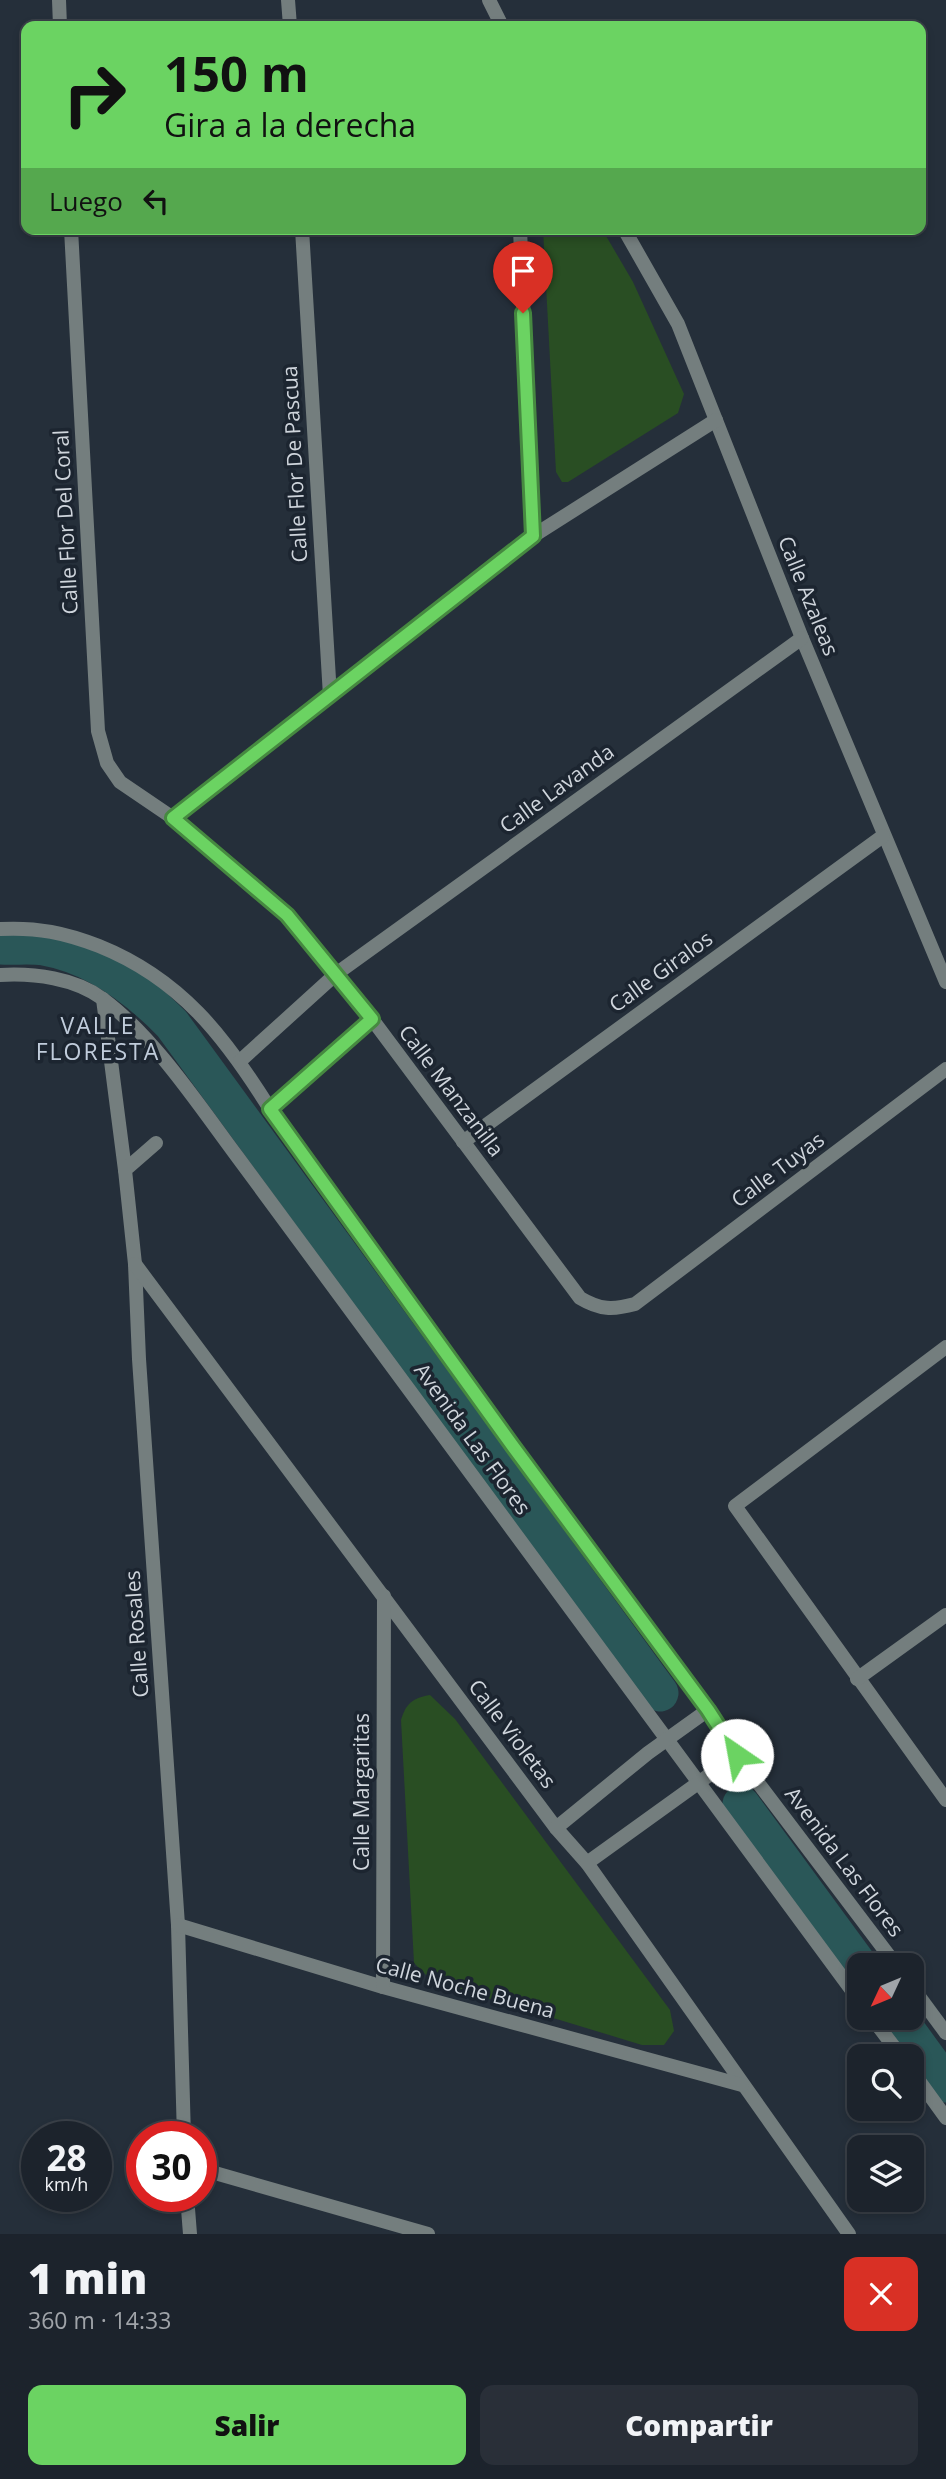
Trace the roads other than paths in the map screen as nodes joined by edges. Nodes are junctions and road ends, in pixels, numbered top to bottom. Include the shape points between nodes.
1 (59, 0) edge
2 (288, 0) edge
3 (489, 0) edge
4 (60, 21) edge
5 (290, 21) edge
6 (500, 21) edge
7 (71, 235) edge
8 (302, 235) edge
9 (520, 235) edge
10 (627, 235) edge
11 (716, 420) junction
12 (533, 536) junction
13 (802, 638) junction
14 (330, 696) junction
15 (141, 797) joint
16 (173, 818) junction
17 (883, 836) junction
18 (0, 929) edge
19 (336, 974) junction
20 (0, 975) edge
21 (946, 982) edge
22 (103, 999) junction
23 (372, 1019) junction
24 (240, 1061) junction
25 (946, 1069) edge
26 (270, 1109) junction
27 (463, 1142) junction
28 (156, 1143) dead end
29 (125, 1170) junction
30 (135, 1264) junction
31 (635, 1304) joint
32 (946, 1347) edge
33 (384, 1596) junction
34 (946, 1615) edge
35 (856, 1678) junction
36 (708, 1710) junction
37 (667, 1739) junction
38 (737, 1755) junction
39 (700, 1783) junction
40 (946, 1800) edge
41 (556, 1828) junction
42 (587, 1863) junction
43 (178, 1925) junction
44 (887, 1953) edge
45 (847, 1984) edge
46 (383, 1987) junction
47 (924, 2002) edge
48 (881, 2030) edge
49 (946, 2032) edge
50 (892, 2044) edge
51 (742, 2085) junction
52 (924, 2088) edge
53 (946, 2118) edge
54 (184, 2121) edge
55 (217, 2174) edge
56 (188, 2212) edge
57 (190, 2234) edge
58 (428, 2234) edge
59 (849, 2234) edge

1 - 4 street
2 - 5 street
3 - 6 street
7 - 15 street, Calle Flor Del Coral via 98,732 107,763 120,782
8 - 14 street, Calle Flor De Pascua
9 - 12 street
10 - 11 street, Calle Azaleas via 678,324
11 - 12 street
11 - 13 street, Calle Azaleas
12 - 14 street
13 - 17 street, Calle Azaleas
13 - 19 street, Calle Lavanda
14 - 16 street
15 - 16 street, Calle Manzanilla
16 - 19 street, Calle Manzanilla via 287,915
17 - 21 street, Calle Azaleas
17 - 27 street, Calle Giralos
18 - 24 street, Avenida Las Flores via 65,933 132,960 204,1016
19 - 23 street, Calle Manzanilla
19 - 24 street, Calle Lavanda
20 - 22 street, Avenida Las Flores via 54,979
22 - 29 street, Calle Rosales
22 - 37 street, Avenida Las Flores via 151,1045 191,1095
23 - 26 street
23 - 27 street, Calle Manzanilla
24 - 26 street, Avenida Las Flores
25 - 31 street, Calle Tuyas
26 - 36 street, Avenida Las Flores
27 - 31 street, Calle Manzanilla via 580,1298 597,1308
28 - 29 street
29 - 30 street, Calle Rosales
30 - 33 street, Calle Violetas
30 - 43 street, Calle Rosales
32 - 35 street via 735,1506
33 - 41 street, Calle Violetas
33 - 46 street, Calle Margaritas
34 - 35 street
35 - 40 street
36 - 37 street
36 - 38 street, Avenida Las Flores
37 - 39 street, Avenida Las Flores
37 - 41 street
38 - 39 street
38 - 44 street, Avenida Las Flores
39 - 42 street
39 - 45 street, Avenida Las Flores
41 - 42 street, Calle Violetas
42 - 51 street, Calle Violetas
43 - 46 street, Calle Noche Buena
43 - 54 street, Calle Rosales
46 - 51 street, Calle Noche Buena
47 - 49 street
48 - 50 street
51 - 59 street, Calle Violetas
52 - 53 street
55 - 58 street
56 - 57 street

